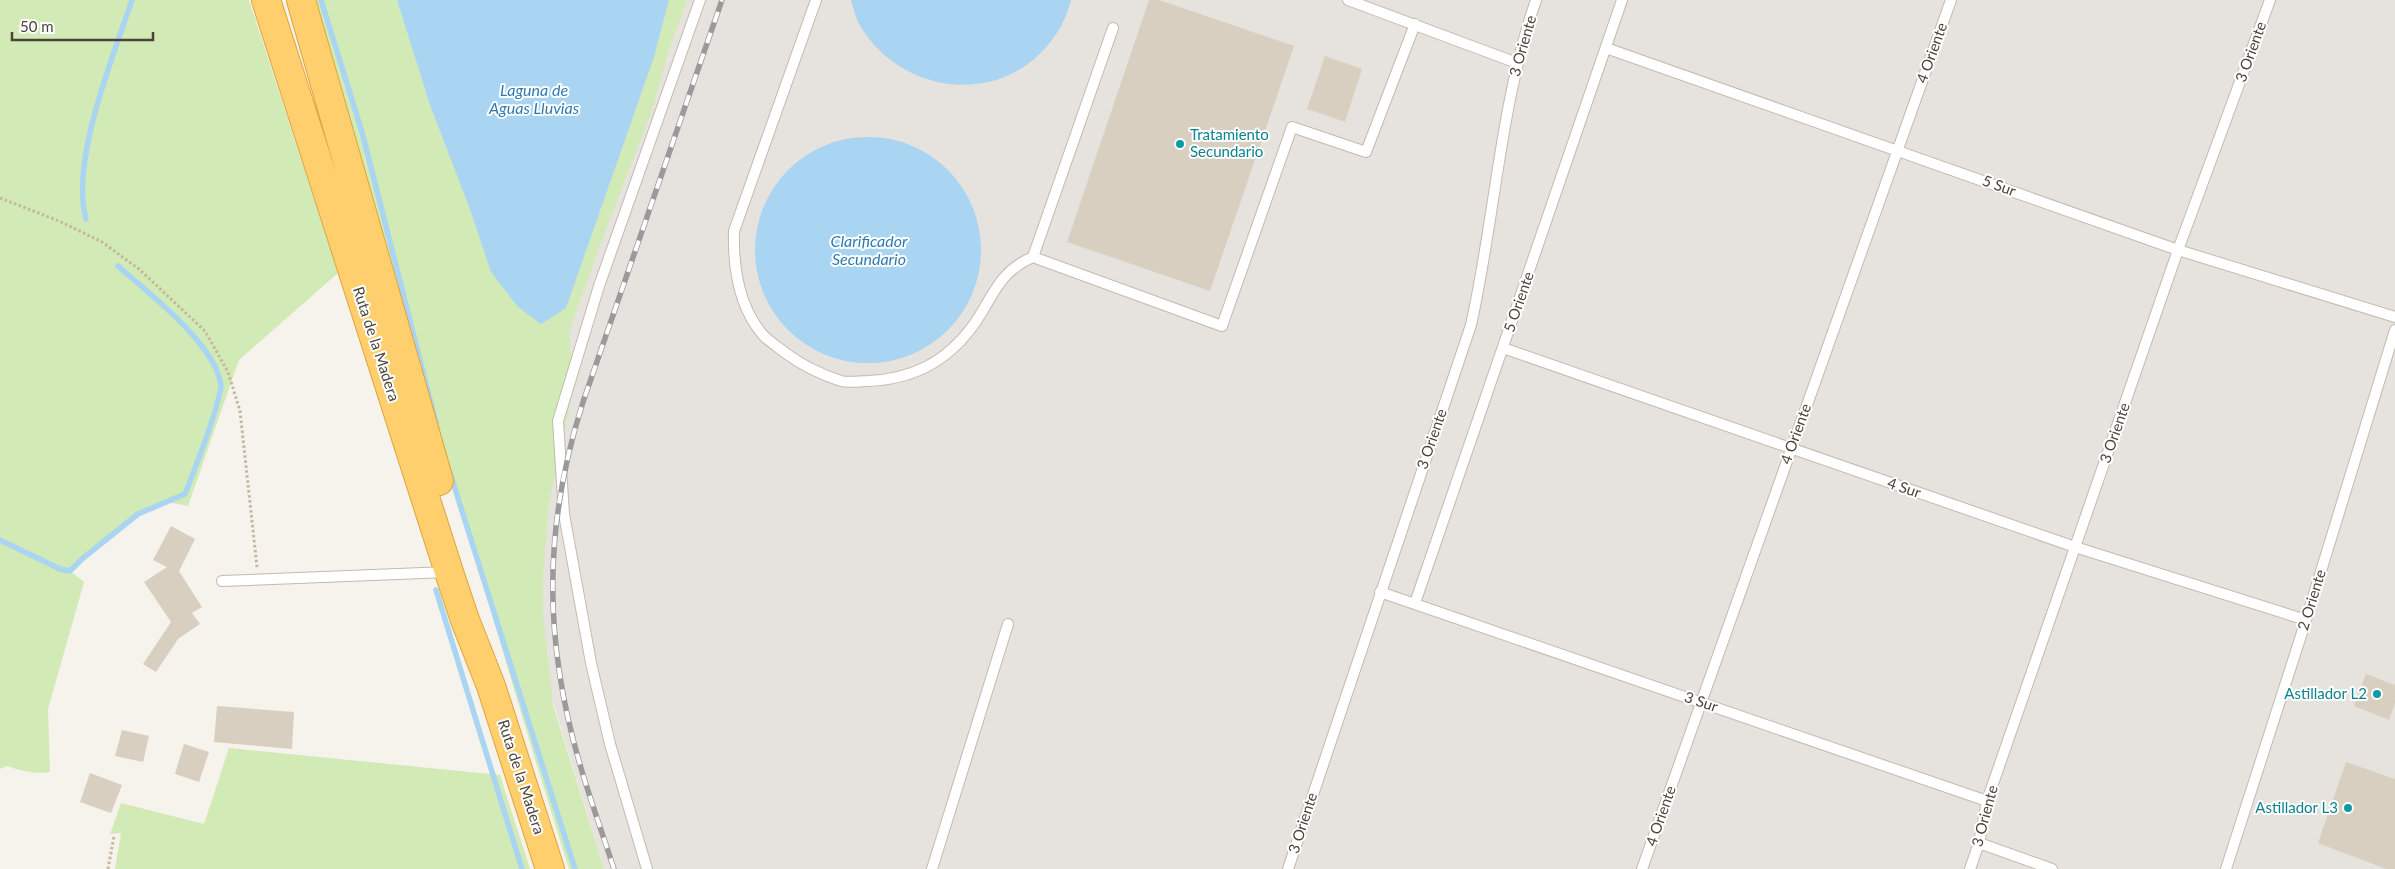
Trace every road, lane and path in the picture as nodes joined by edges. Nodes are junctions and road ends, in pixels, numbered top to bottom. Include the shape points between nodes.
1 (266, 0) edge
2 (301, 0) edge
3 (700, 0) edge
4 (816, 0) edge
5 (1348, 0) edge
6 (1536, 0) edge
7 (1622, 0) edge
8 (1951, 0) edge
9 (2270, 0) edge
10 (1415, 24) junction
11 (1113, 28) dead end
12 (1606, 48) junction
13 (1517, 62) junction
14 (1898, 150) junction
15 (0, 198) edge
16 (2178, 250) junction
17 (1033, 257) junction
18 (2395, 317) edge
19 (2395, 330) edge
20 (1503, 348) junction
21 (1791, 448) junction
22 (2075, 547) junction
23 (450, 572) junction
24 (259, 580) junction
25 (222, 582) dead end
26 (1380, 592) junction
27 (1415, 603) junction
28 (2306, 620) junction
29 (1008, 624) dead end
30 (491, 686) junction
31 (1700, 702) junction
32 (1987, 801) junction
33 (114, 836) dead end
34 (1979, 843) junction
35 (108, 869) edge
36 (550, 869) edge
37 (647, 869) edge
38 (932, 869) edge
39 (1288, 869) edge
40 (1642, 869) edge
41 (1970, 869) edge
42 (2052, 869) edge
43 (2226, 869) edge

1 - 23 highway, Ruta de la Madera
2 - 30 highway, Ruta de la Madera via 476,610
3 - 37 lane via 599,286 558,421 564,514 589,653 610,744
4 - 17 lane via 734,231 733,260 743,301 763,335 800,363 843,382 892,380 925,368 947,355 973,326 1000,279
5 - 10 lane
6 - 13 lane, 3 Oriente
7 - 12 lane, 5 Oriente
8 - 14 lane, 4 Oriente
9 - 16 lane, 3 Oriente
10 - 13 lane
10 - 17 lane via 1366,152 1292,127 1222,326
11 - 17 lane
12 - 14 lane, 5 Sur
12 - 20 lane, 5 Oriente
13 - 26 lane, 3 Oriente via 1472,325
14 - 16 lane, 5 Sur
14 - 21 lane, 4 Oriente
15 - 24 path via 102,242 139,270 205,331 228,372 240,411
16 - 18 lane, 5 Sur
16 - 22 lane, 3 Oriente
19 - 28 lane, 2 Oriente
20 - 21 lane, 4 Sur
20 - 27 lane, 5 Oriente
21 - 22 lane, 4 Sur
21 - 31 lane, 4 Oriente
22 - 28 lane, 4 Sur
22 - 32 lane, 3 Oriente
23 - 24 lane
23 - 30 highway, Ruta de la Madera
24 - 25 lane
26 - 27 lane, 3 Sur
26 - 39 lane, 3 Oriente
27 - 31 lane, 3 Sur
28 - 43 lane, 2 Oriente
29 - 38 lane
30 - 36 highway, Ruta de la Madera
31 - 32 lane, 3 Sur
31 - 40 lane, 4 Oriente
32 - 34 lane, 3 Oriente
33 - 35 path
34 - 41 lane, 3 Oriente
34 - 42 lane

